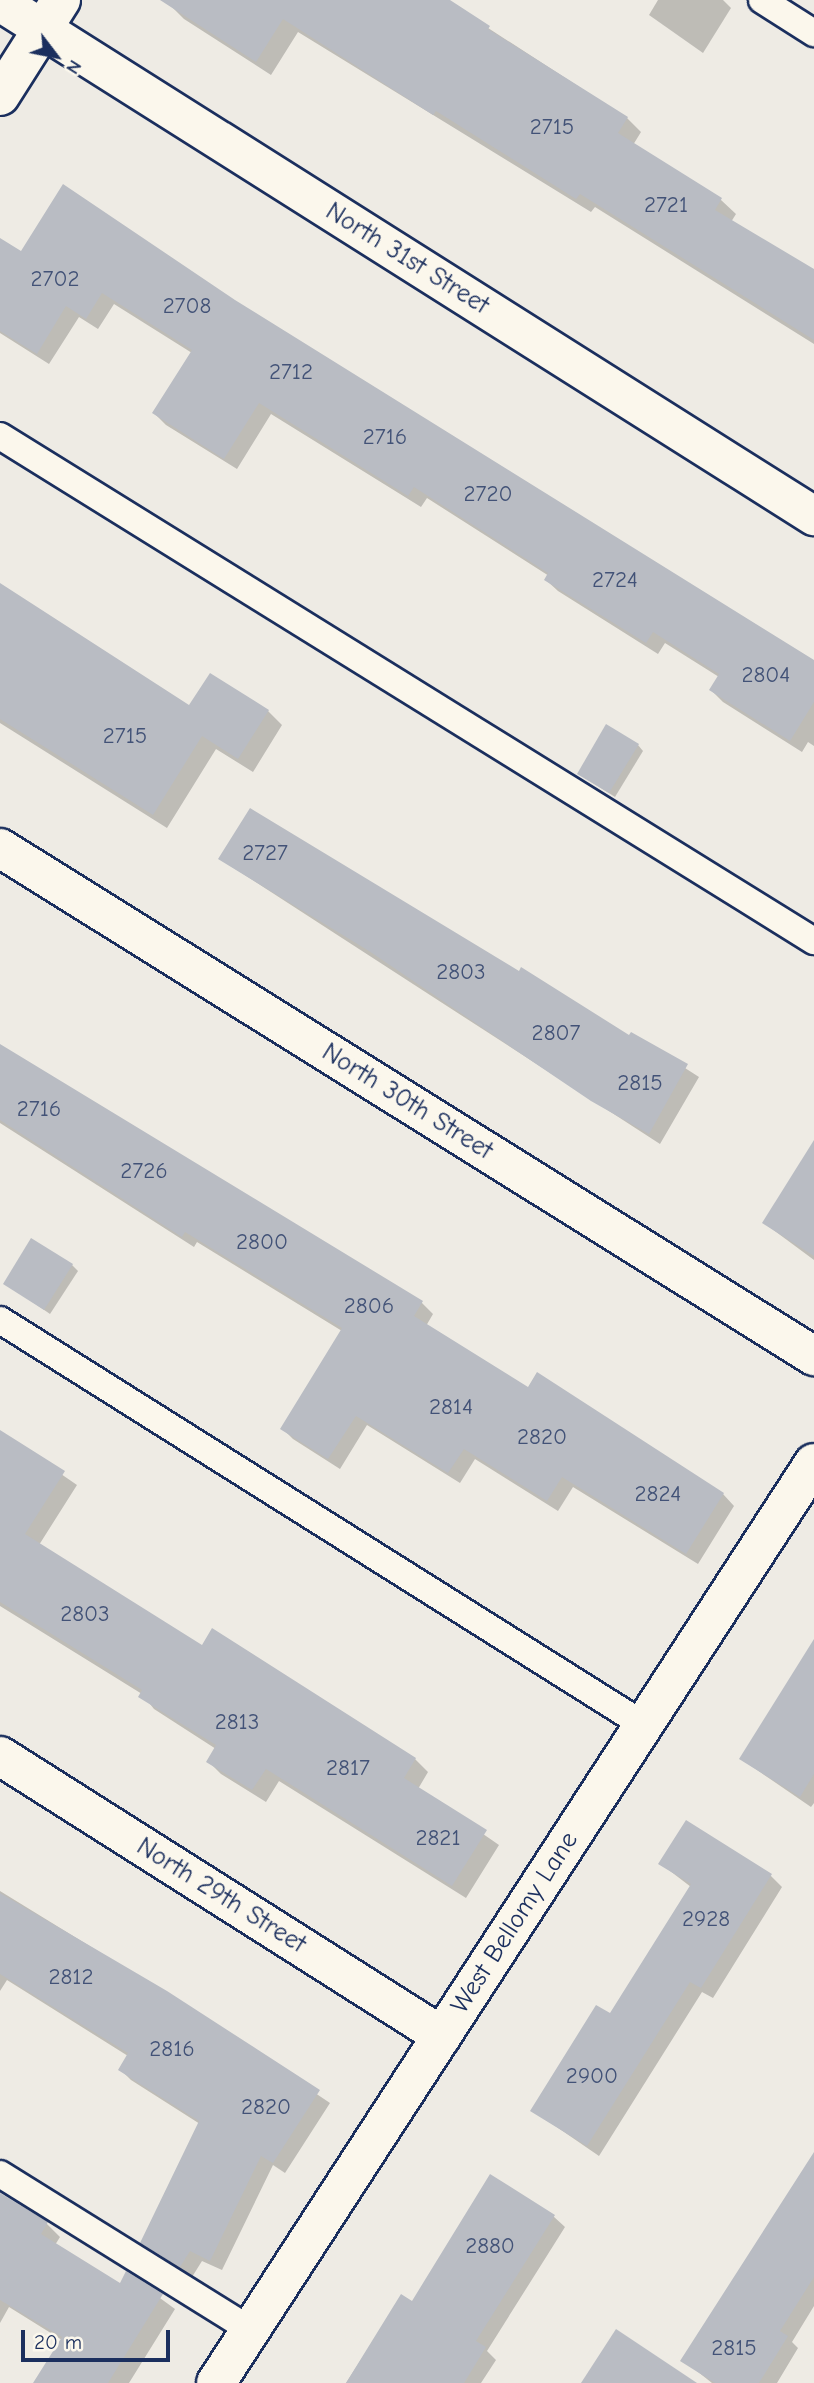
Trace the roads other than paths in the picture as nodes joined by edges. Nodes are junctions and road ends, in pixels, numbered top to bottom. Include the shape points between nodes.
1 (761, 0) edge
2 (0, 2) edge
3 (52, 15) edge
4 (814, 33) edge
5 (0, 96) edge
6 (0, 436) edge
7 (814, 516) edge
8 (0, 848) edge
9 (814, 940) edge
10 (0, 1320) edge
11 (814, 1356) edge
12 (814, 1463) edge
13 (644, 1725) junction
14 (0, 1756) edge
15 (442, 2036) junction
16 (0, 2174) edge
17 (251, 2330) junction
18 (216, 2383) edge

1 - 4 lane
2 - 3 street, North 31st Street
3 - 5 street
3 - 7 street, North 31st Street
6 - 9 lane
8 - 11 street, North 30th Street
10 - 13 lane
12 - 13 street, West Bellomy Lane
13 - 15 street, West Bellomy Lane
14 - 15 street, North 29th Street
15 - 17 street, West Bellomy Lane
16 - 17 lane
17 - 18 street, West Bellomy Lane

